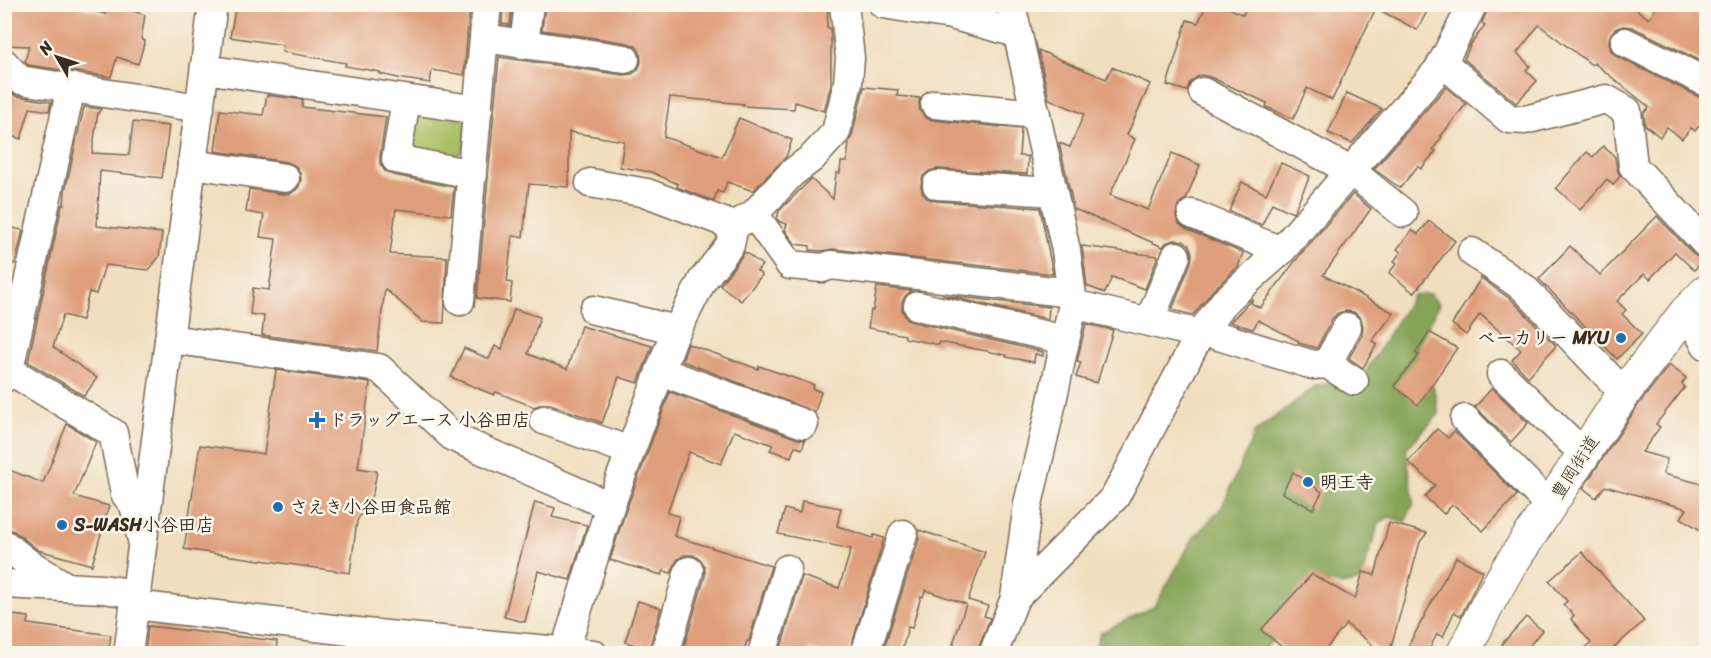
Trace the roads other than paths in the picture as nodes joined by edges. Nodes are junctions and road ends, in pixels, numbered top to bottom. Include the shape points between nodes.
1 (213, 4) edge
2 (488, 4) edge
3 (529, 4) edge
4 (844, 4) edge
5 (883, 4) edge
6 (1011, 4) edge
7 (1473, 4) edge
8 (1017, 33) junction
9 (484, 38) junction
10 (1625, 42) dead end
11 (524, 44) junction
12 (625, 59) dead end
13 (1442, 62) junction
14 (4, 63) edge
15 (205, 69) junction
16 (1707, 82) edge
17 (71, 87) junction
18 (1203, 92) dead end
19 (406, 99) junction
20 (935, 104) dead end
21 (200, 108) junction
22 (478, 110) junction
23 (1036, 114) junction
24 (192, 164) junction
25 (1351, 171) junction
26 (472, 174) junction
27 (285, 178) dead end
28 (590, 183) dead end
29 (937, 185) dead end
30 (1053, 192) junction
31 (1403, 213) dead end
32 (1192, 214) dead end
33 (744, 220) junction
34 (1707, 244) edge
35 (1281, 251) junction
36 (1472, 252) dead end
37 (1176, 256) dead end
38 (1072, 299) junction
39 (460, 302) dead end
40 (1696, 302) edge
41 (918, 306) dead end
42 (594, 310) dead end
43 (1149, 322) junction
44 (1347, 327) dead end
45 (677, 330) junction
46 (1200, 334) junction
47 (169, 339) junction
48 (1065, 340) junction
49 (1707, 345) edge
50 (1326, 364) junction
51 (660, 371) junction
52 (7, 374) edge
53 (1501, 374) dead end
54 (1354, 381) dead end
55 (1624, 393) junction
56 (1465, 419) dead end
57 (544, 420) dead end
58 (804, 424) dead end
59 (630, 451) junction
60 (1584, 454) junction
61 (610, 506) junction
62 (1550, 506) junction
63 (903, 534) dead end
64 (4, 544) edge
65 (143, 547) junction
66 (787, 569) dead end
67 (689, 571) dead end
68 (4, 584) edge
69 (67, 587) junction
70 (1015, 598) junction
71 (136, 599) junction
72 (365, 643) edge
73 (564, 652) edge
74 (128, 654) edge
75 (665, 654) edge
76 (762, 654) edge
77 (865, 654) edge
78 (993, 654) edge
79 (1463, 654) edge

1 - 15 street
2 - 9 street
3 - 11 street
4 - 33 street via 850,58 836,132
5 - 8 street via 951,15
6 - 8 street
7 - 13 street
8 - 23 street
9 - 11 street
9 - 22 street
10 - 16 street
11 - 12 street
13 - 25 street
13 - 34 street via 1509,119 1525,120 1606,99 1627,111 1633,166
14 - 17 street via 20,80
15 - 19 street
15 - 21 street
17 - 21 street
17 - 52 street
18 - 25 street
19 - 22 street
19 - 26 street via 396,159
20 - 23 street
21 - 24 street
22 - 26 street
23 - 30 street
24 - 27 street
24 - 47 street
25 - 31 street
25 - 35 street
26 - 39 street
28 - 33 street via 647,193
29 - 30 street
30 - 38 street
32 - 35 street
33 - 38 street via 790,265 831,265
33 - 45 street via 702,281
35 - 46 street via 1224,302
36 - 55 street via 1524,288
37 - 43 street
38 - 43 street
38 - 48 street
40 - 49 street
40 - 55 main road, 豊岡街道
41 - 48 street
42 - 45 street
43 - 46 street
44 - 50 street
45 - 51 street
46 - 50 street via 1212,334 1312,364
46 - 70 street via 1115,497
47 - 61 street via 379,368 453,437
47 - 65 street
48 - 70 street via 1028,504
50 - 54 street
51 - 58 street
51 - 59 street
52 - 65 street via 113,434 125,494 134,506
53 - 60 street
55 - 60 main road, 豊岡街道
56 - 62 street
57 - 59 street
59 - 61 street
60 - 62 main road, 豊岡街道
61 - 73 street
62 - 79 main road, 豊岡街道 via 1507,570
63 - 77 street
64 - 69 street
65 - 71 street
66 - 76 street
67 - 75 street
68 - 69 street
69 - 71 street
70 - 78 street
71 - 72 street
71 - 74 street
72 - 73 street

